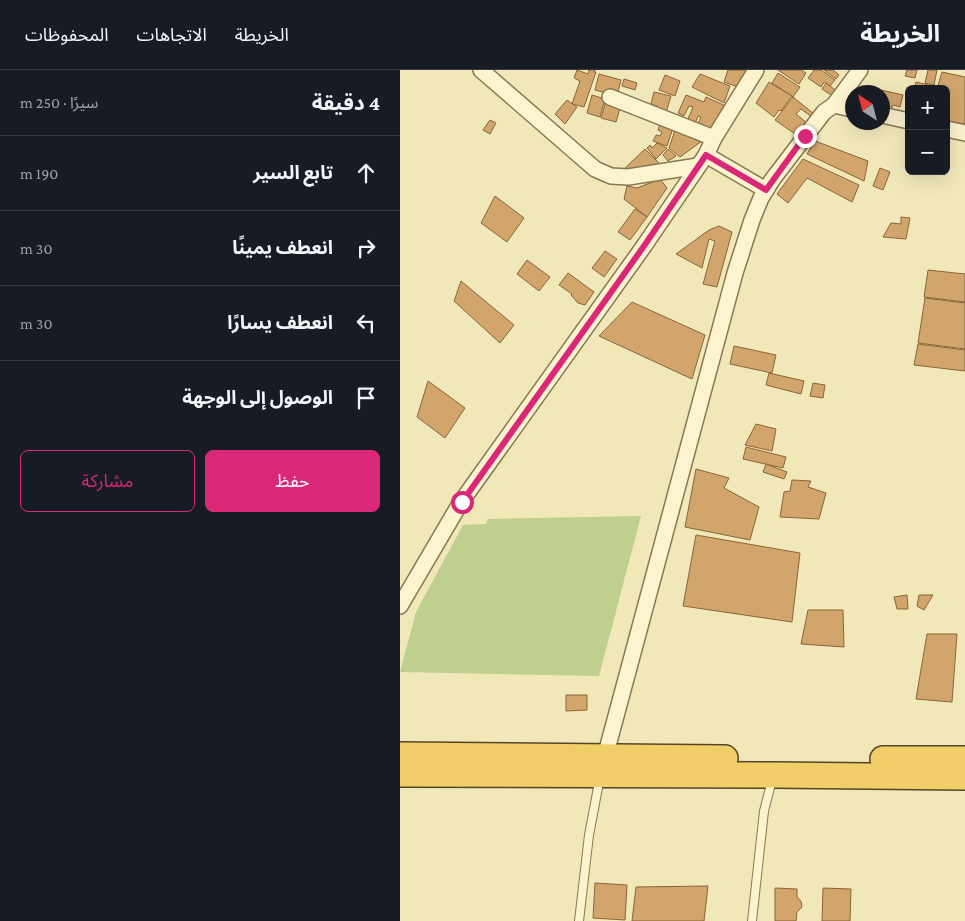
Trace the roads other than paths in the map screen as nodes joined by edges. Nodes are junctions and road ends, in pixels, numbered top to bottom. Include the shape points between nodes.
1 (481, 70) edge
2 (756, 70) edge
3 (860, 70) edge
4 (610, 97) dead end
5 (834, 105) junction
6 (845, 107) edge
7 (890, 117) edge
8 (905, 120) edge
9 (950, 130) edge
10 (965, 133) edge
11 (714, 138) junction
12 (702, 160) junction
13 (766, 190) junction
14 (400, 606) edge
15 (400, 755) edge
16 (965, 759) edge
17 (603, 766) junction
18 (400, 774) edge
19 (773, 775) junction
20 (965, 777) edge
21 (580, 921) edge
22 (752, 921) edge

1 - 12 street via 595,169 611,176 628,177
2 - 11 street
3 - 5 street
4 - 11 street
5 - 6 street
5 - 13 street via 824,112
7 - 8 street
9 - 10 street
11 - 12 street
12 - 13 street
12 - 14 street via 462,502
13 - 17 street via 752,220 735,273
15 - 17 highway
16 - 17 highway
17 - 18 highway
17 - 19 highway
17 - 21 lane via 589,835
19 - 20 highway
19 - 22 lane via 764,811

